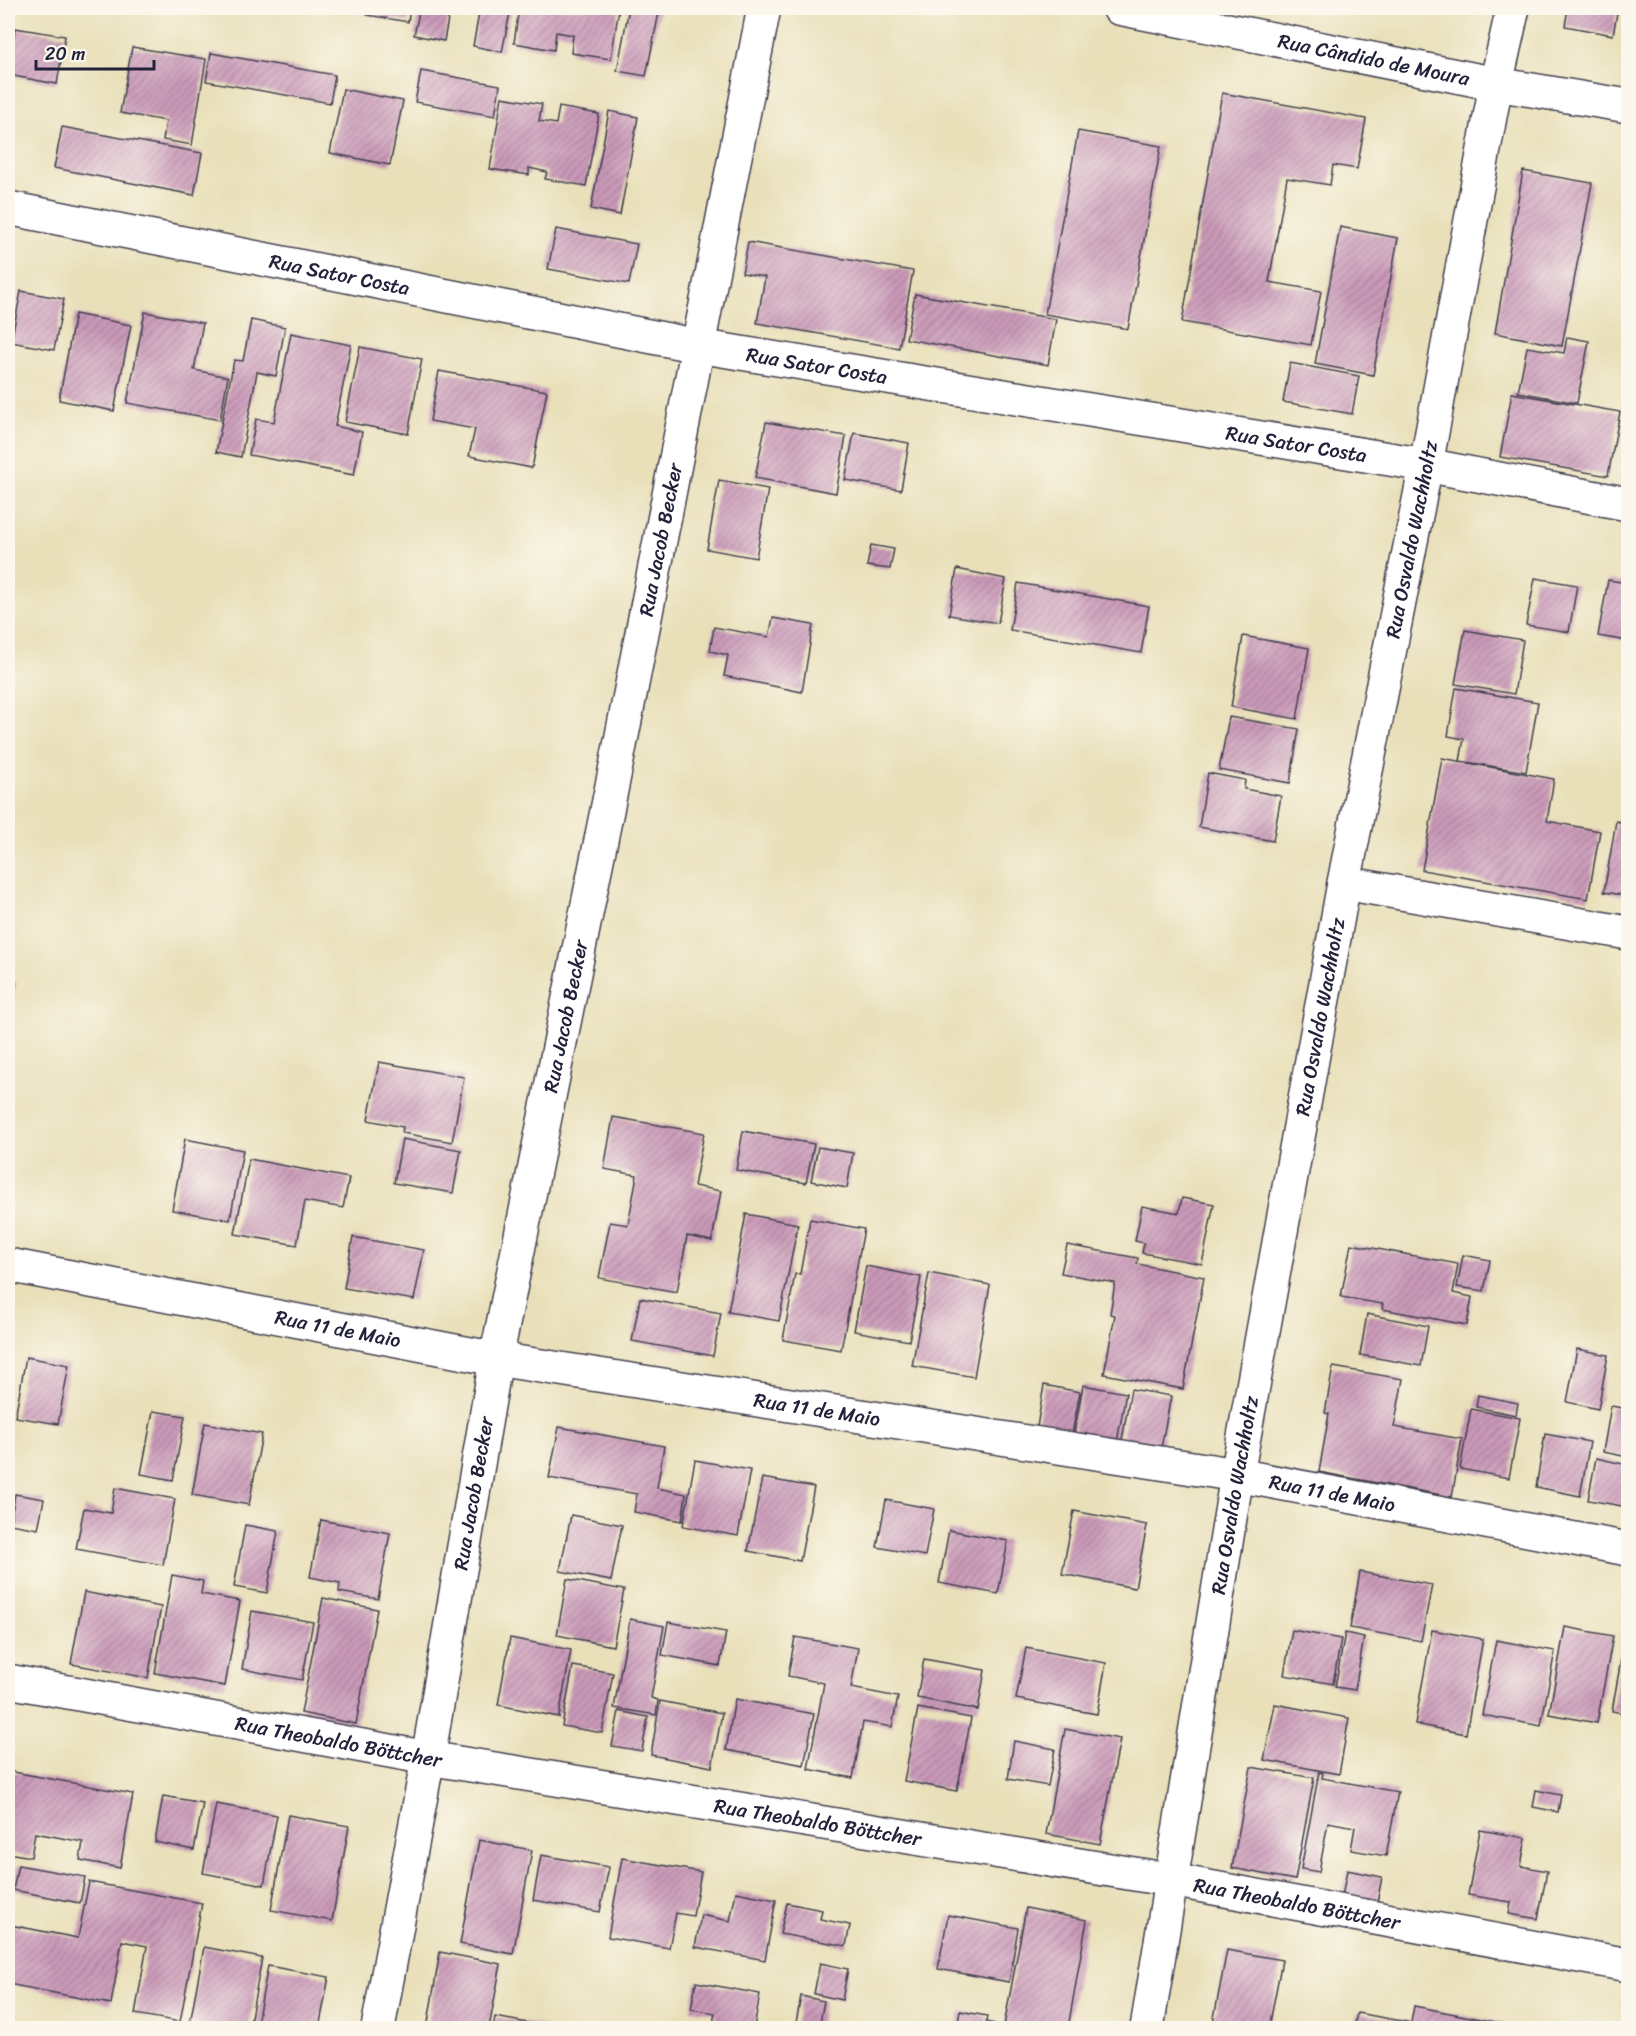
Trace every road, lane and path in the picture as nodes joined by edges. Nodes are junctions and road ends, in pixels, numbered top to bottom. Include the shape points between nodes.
1 (764, 8) edge
2 (1119, 8) edge
3 (1513, 8) edge
4 (1496, 84) junction
5 (1629, 106) edge
6 (8, 208) edge
7 (698, 346) junction
8 (1426, 465) junction
9 (1629, 504) edge
10 (1344, 883) junction
11 (1629, 933) edge
12 (8, 1264) edge
13 (496, 1359) junction
14 (1237, 1475) junction
15 (1629, 1549) edge
16 (8, 1681) edge
17 (428, 1758) junction
18 (1171, 1880) junction
19 (1629, 1965) edge
20 (378, 2028) edge
21 (1147, 2028) edge

1 - 7 street, Rua Jacob Becker
2 - 4 street, Rua Cândido de Moura
3 - 4 street, Rua Osvaldo Wachholtz
4 - 5 street, Rua Cândido de Moura
4 - 8 street, Rua Osvaldo Wachholtz
6 - 7 street, Rua Sator Costa
7 - 8 street, Rua Sator Costa
7 - 13 street, Rua Jacob Becker
8 - 9 street, Rua Sator Costa
8 - 10 street, Rua Osvaldo Wachholtz
10 - 11 street
10 - 14 street, Rua Osvaldo Wachholtz
12 - 13 street, Rua 11 de Maio
13 - 14 street, Rua 11 de Maio
13 - 17 street, Rua Jacob Becker
14 - 15 street, Rua 11 de Maio
14 - 18 street, Rua Osvaldo Wachholtz
16 - 17 street, Rua Theobaldo Böttcher
17 - 18 street, Rua Theobaldo Böttcher
17 - 20 street, Rua Jacob Becker
18 - 19 street, Rua Theobaldo Böttcher
18 - 21 street, Rua Osvaldo Wachholtz

